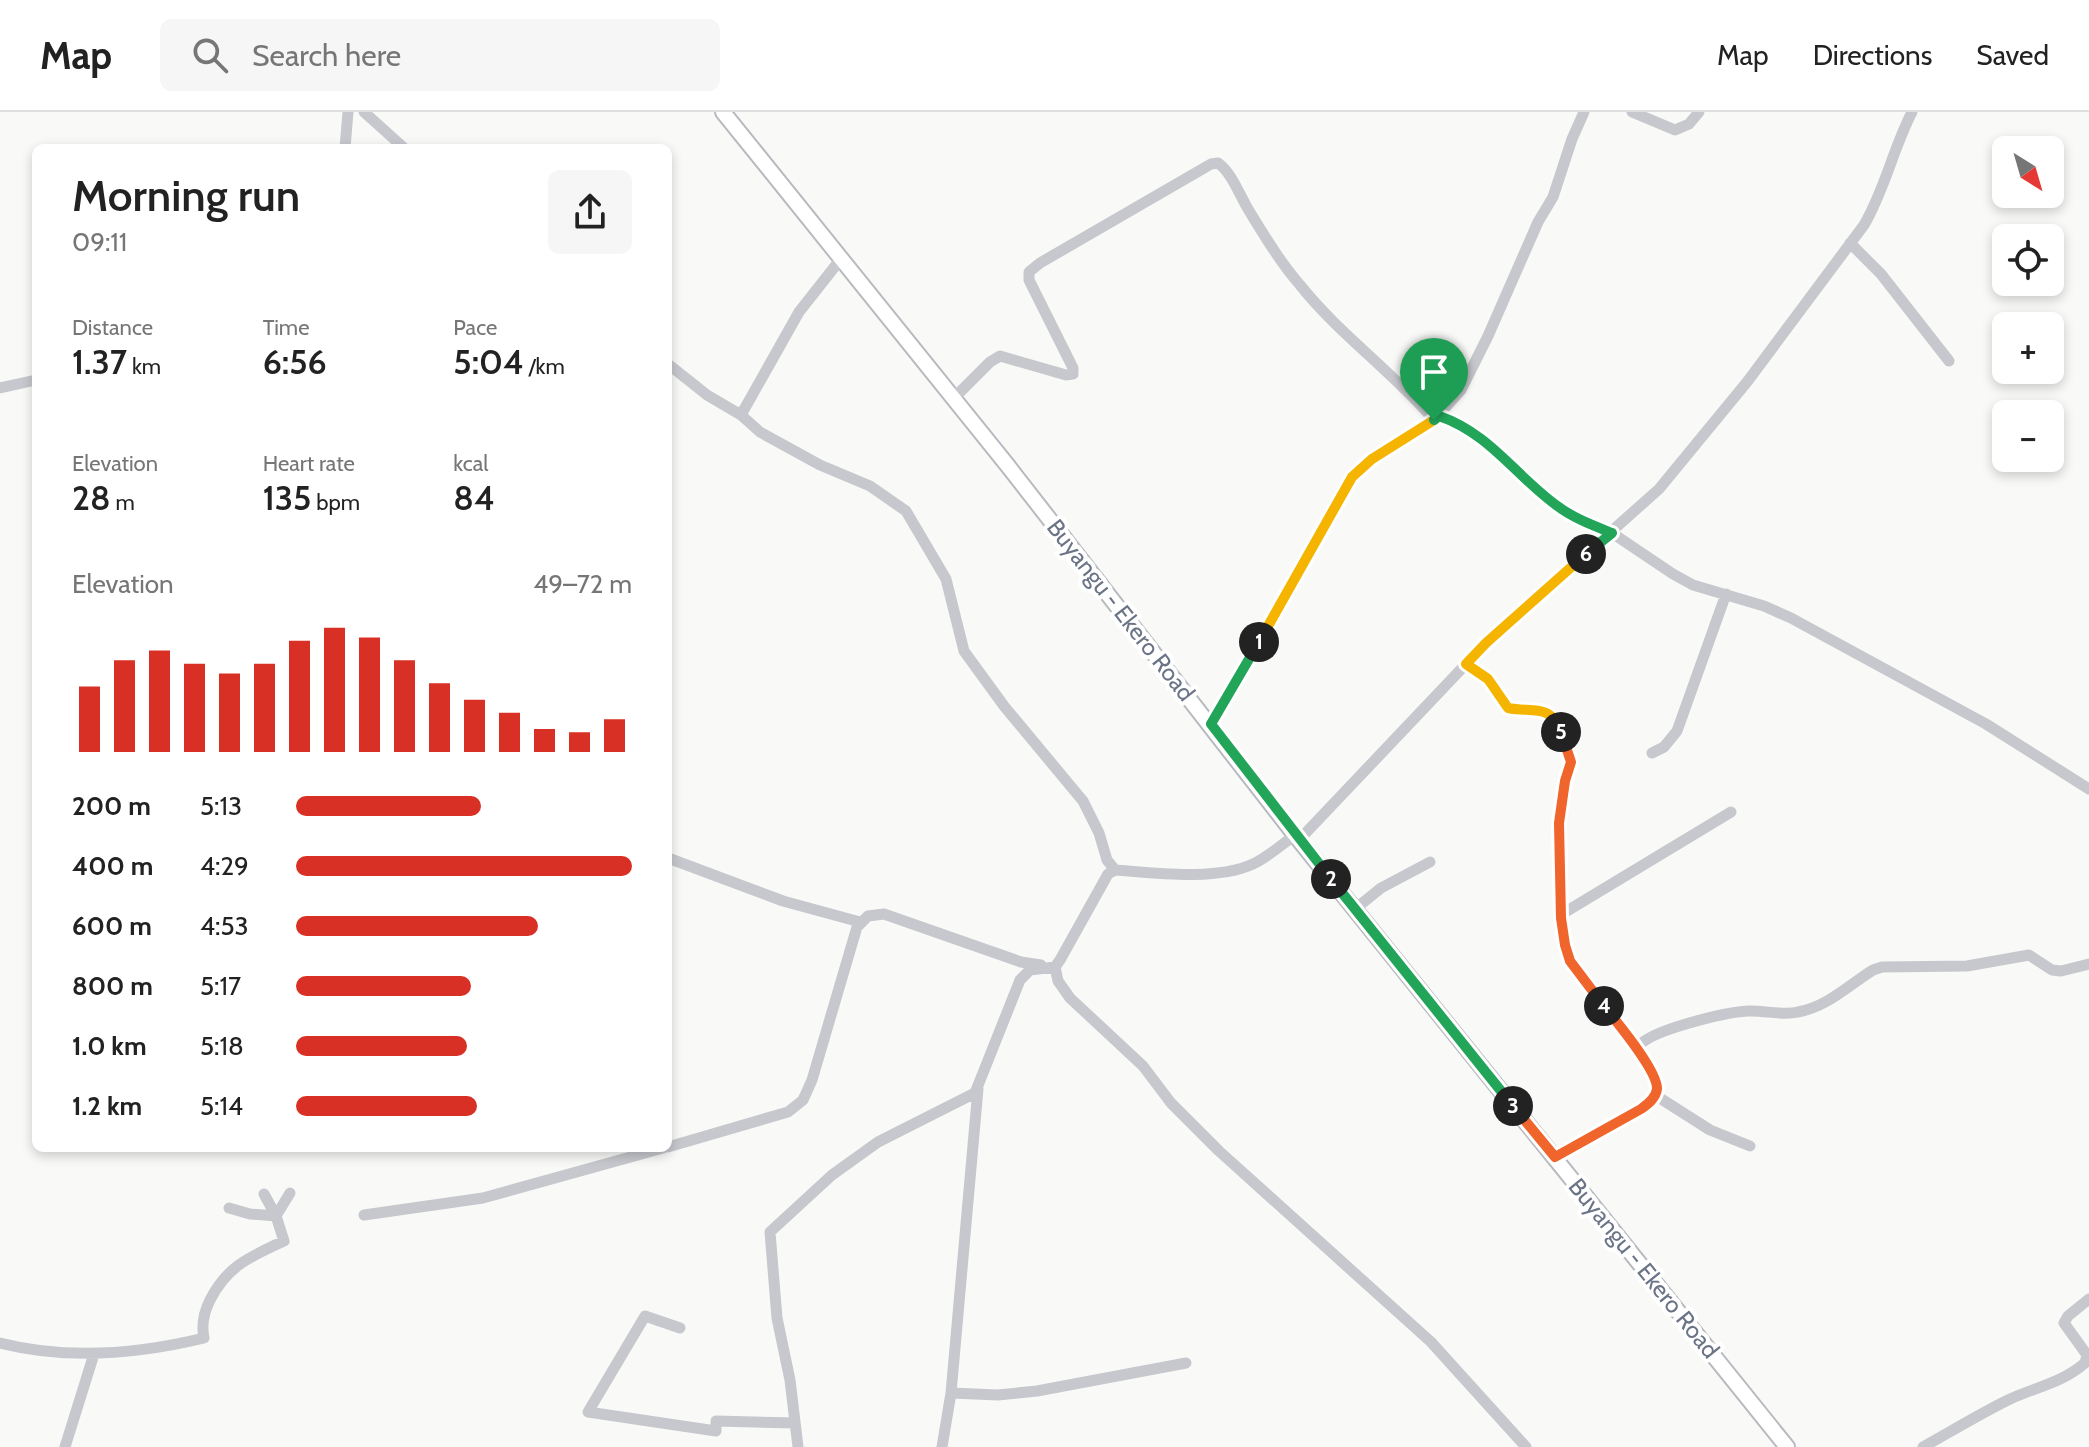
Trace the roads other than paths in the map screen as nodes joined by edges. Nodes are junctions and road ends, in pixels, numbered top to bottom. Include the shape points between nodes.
1 (348, 112) edge
2 (364, 112) edge
3 (723, 112) edge
4 (1584, 112) edge
5 (1632, 112) edge
6 (1699, 112) edge
7 (1912, 112) edge
8 (345, 144) edge
9 (400, 144) edge
10 (1850, 243) junction
11 (840, 260) junction
12 (1949, 361) dead end
13 (672, 367) edge
14 (32, 381) edge
15 (0, 388) edge
16 (953, 399) junction
17 (741, 415) junction
18 (1436, 418) junction
19 (1612, 533) junction
20 (1726, 594) junction
21 (1466, 664) junction
22 (1211, 724) junction
23 (1652, 753) dead end
24 (2089, 789) edge
25 (1731, 812) dead end
26 (1297, 838) junction
27 (672, 859) edge
28 (1430, 862) dead end
29 (1115, 870) junction
30 (1355, 909) junction
31 (1562, 914) junction
32 (860, 922) junction
33 (2089, 964) edge
34 (1055, 967) junction
35 (1638, 1050) junction
36 (978, 1089) junction
37 (1655, 1095) junction
38 (672, 1145) edge
39 (1750, 1146) dead end
40 (648, 1152) edge
41 (1555, 1157) junction
42 (290, 1193) dead end
43 (264, 1194) dead end
44 (229, 1208) dead end
45 (364, 1215) dead end
46 (276, 1216) junction
47 (2089, 1299) edge
48 (680, 1328) dead end
49 (0, 1343) edge
50 (94, 1354) junction
51 (1186, 1363) dead end
52 (951, 1393) junction
53 (795, 1423) junction
54 (65, 1447) edge
55 (798, 1447) edge
56 (942, 1447) edge
57 (1526, 1447) edge
58 (1787, 1447) edge
59 (1923, 1447) edge

1 - 8 street
2 - 9 street
3 - 11 main road, Buyangu - Ekero Road
4 - 18 street via 1553,197 1488,336 1461,390
5 - 6 street via 1675,130
7 - 10 street via 1875,207
10 - 12 street
10 - 19 street via 1740,391 1659,489
11 - 16 main road, Buyangu - Ekero Road
11 - 17 street via 799,312
13 - 17 street
14 - 15 street
16 - 18 street via 1000,356 1074,373 1029,272 1218,163 1298,283 1344,335
16 - 22 main road, Buyangu - Ekero Road
17 - 29 street via 760,432 870,486 906,511 946,579 964,651 1083,801
18 - 19 street via 1485,440 1568,513
18 - 22 street via 1361,467 1343,488
19 - 20 street via 1693,585
19 - 21 street
20 - 23 street via 1677,731
20 - 24 street via 1831,639 1986,724
21 - 26 street
21 - 31 street via 1488,679 1508,708 1538,710 1557,722 1571,762 1559,823
22 - 26 main road, Buyangu - Ekero Road
25 - 31 street
26 - 29 street via 1238,870
26 - 30 main road, Buyangu - Ekero Road
27 - 32 street via 783,901
28 - 30 street
29 - 34 street via 1105,877
30 - 41 main road, Buyangu - Ekero Road
31 - 35 street via 1570,961
32 - 34 street via 884,914 1021,962
32 - 38 street via 819,1060 800,1105
33 - 35 street via 2061,971 2024,955 1967,966 1882,967 1820,1005 1796,1013 1724,1013 1644,1039
34 - 36 street via 1023,975
34 - 57 street via 1070,998 1143,1066 1180,1112 1431,1342
35 - 37 street via 1656,1082
36 - 52 street
36 - 53 street via 878,1142 832,1175 770,1232 777,1318
37 - 39 street via 1710,1130
37 - 41 street via 1641,1109
40 - 45 street via 483,1198
41 - 58 main road, Buyangu - Ekero Road
42 - 46 street
43 - 46 street
44 - 46 street
46 - 50 street via 284,1241 241,1262 221,1280 202,1326 204,1338
47 - 59 street via 2064,1323 2087,1355 2085,1363 2063,1379 2006,1401
48 - 53 street via 645,1316 588,1412 716,1431 716,1421
49 - 50 street
50 - 54 street
51 - 52 street via 1037,1391
52 - 56 street
53 - 55 street

